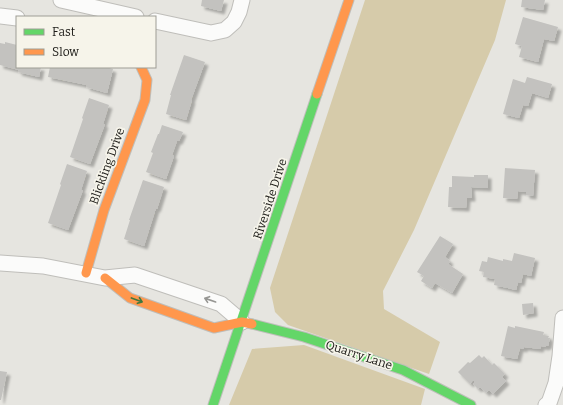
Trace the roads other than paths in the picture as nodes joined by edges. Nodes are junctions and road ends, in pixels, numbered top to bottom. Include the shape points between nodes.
1 (61, 0) edge
2 (242, 0) edge
3 (349, 0) edge
4 (0, 16) edge
5 (132, 16) edge
6 (16, 18) edge
7 (156, 21) edge
8 (141, 68) edge
9 (0, 263) edge
10 (86, 274) junction
11 (105, 278) junction
12 (563, 318) edge
13 (242, 322) junction
14 (213, 405) edge
15 (471, 405) edge
16 (546, 405) edge

1 - 5 street
2 - 7 street via 234,22 225,30 210,33
3 - 13 street, Riverside Drive
4 - 6 street
8 - 10 street, Blickling Drive via 147,80 145,100 104,210
9 - 10 street via 43,266
10 - 11 street
13 -> 11 street via 222,304 135,275
11 -> 13 street via 130,298 214,328
12 - 16 street via 556,383
13 - 14 street, Riverside Drive
13 - 15 street, Quarry Lane via 304,337 403,370

